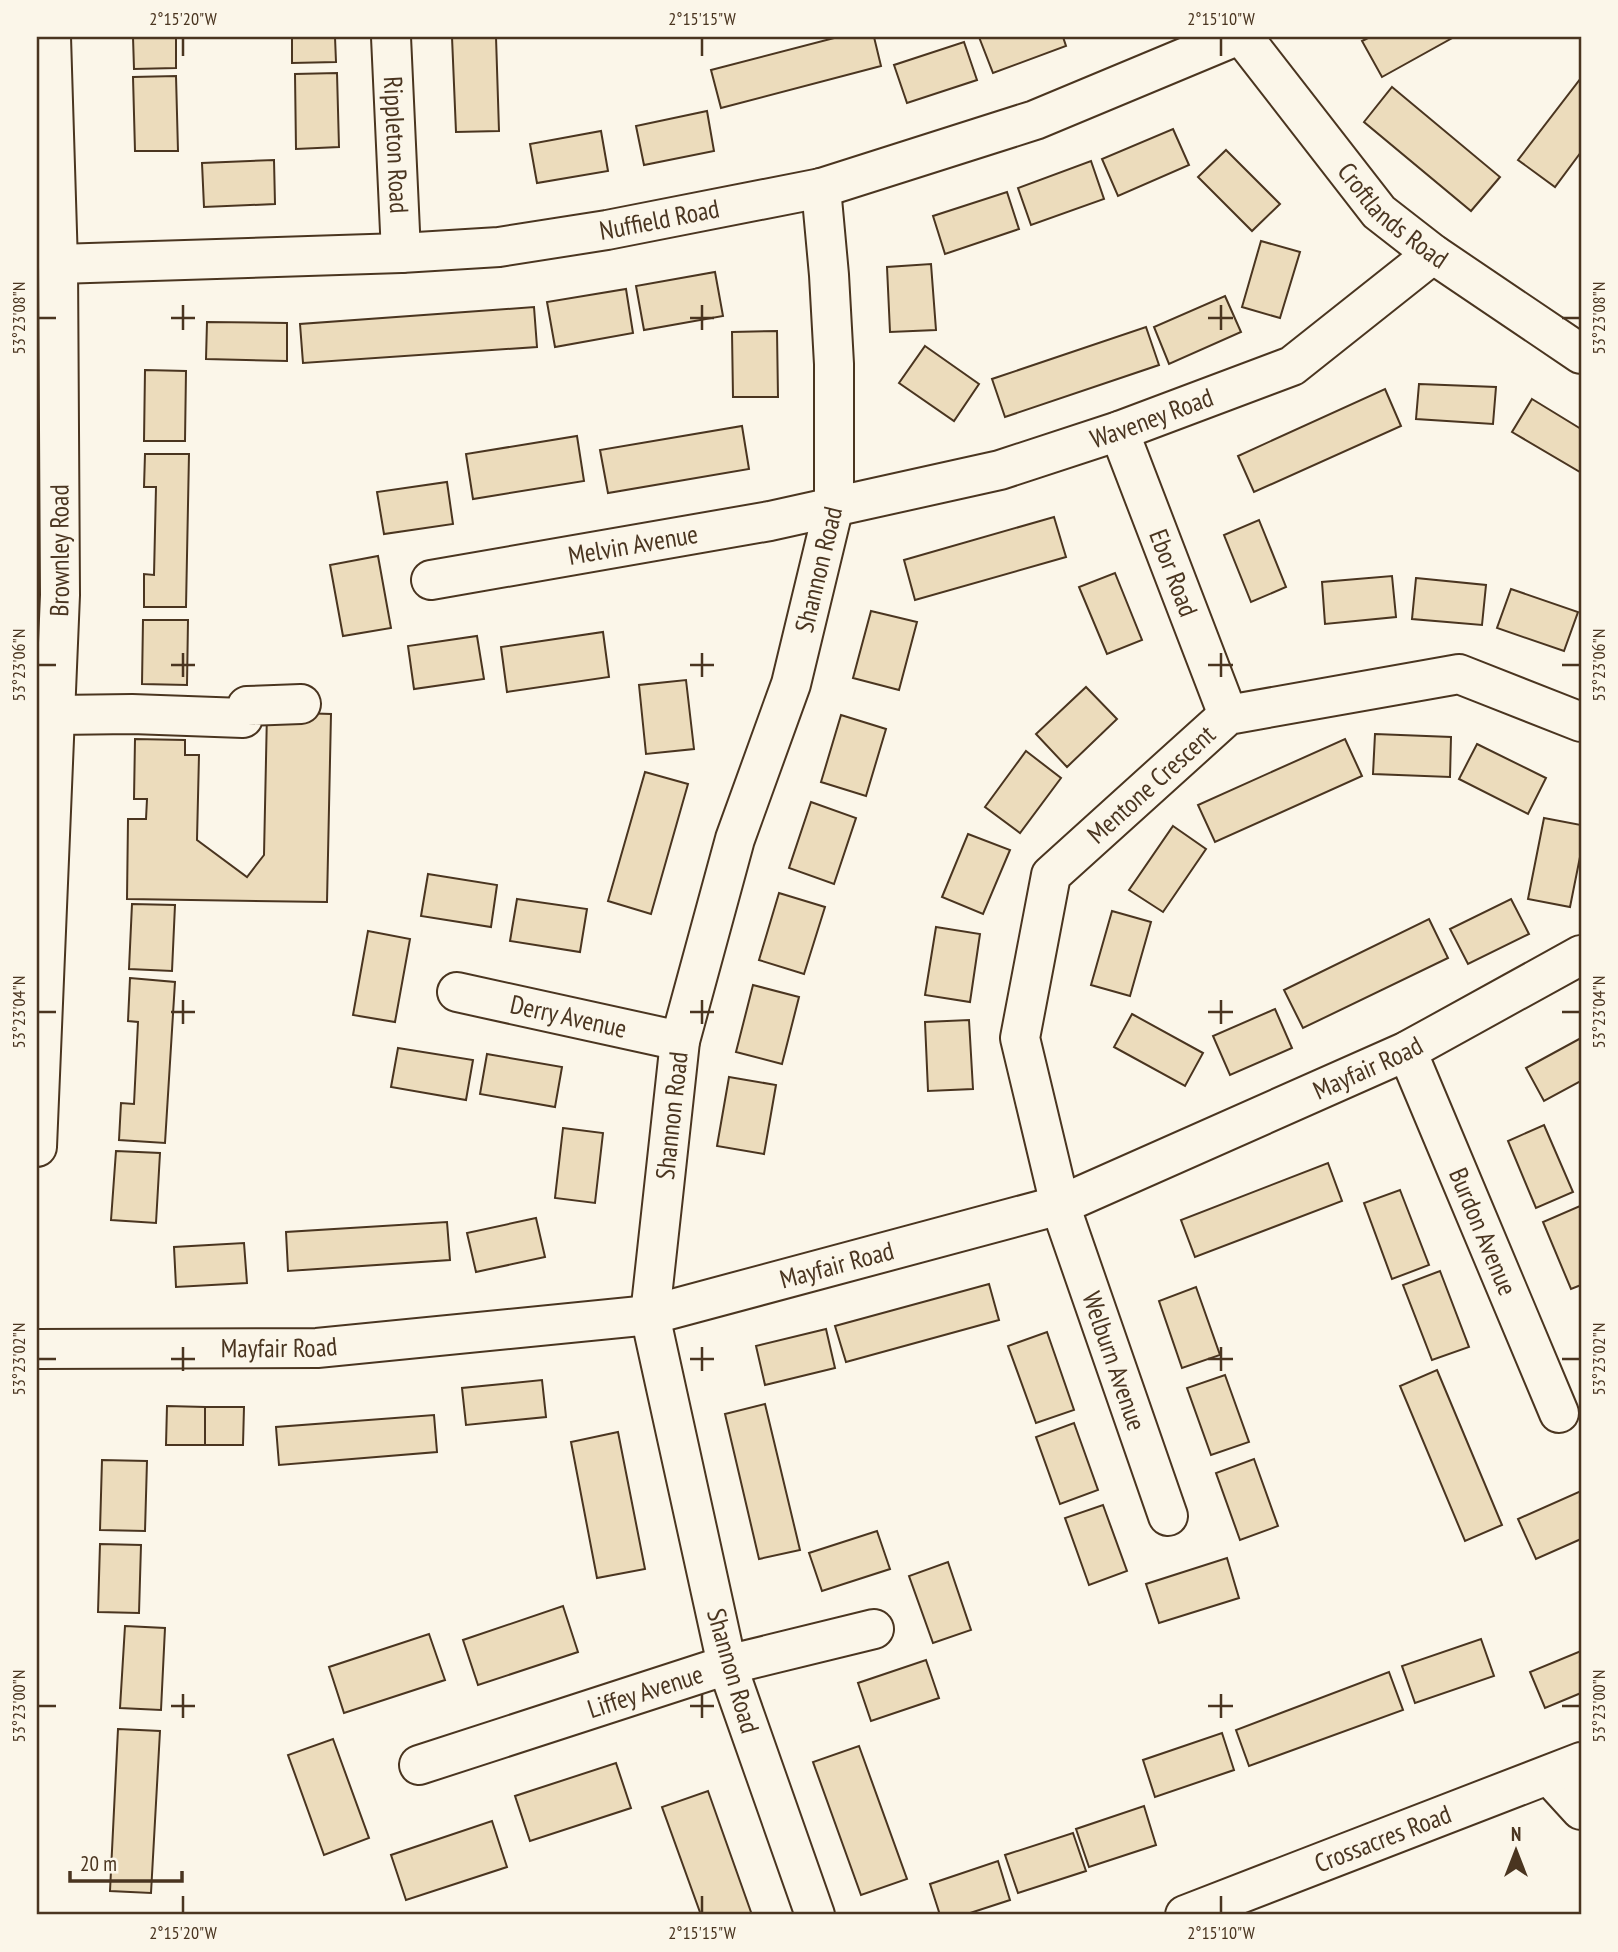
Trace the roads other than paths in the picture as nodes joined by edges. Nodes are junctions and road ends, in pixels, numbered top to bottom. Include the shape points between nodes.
1 (51, 37) edge
2 (391, 37) edge
3 (1234, 37) edge
4 (1243, 37) edge
5 (821, 188) junction
6 (51, 249) edge
7 (401, 253) junction
8 (1433, 254) junction
9 (1581, 354) edge
10 (1119, 430) junction
11 (834, 506) junction
12 (430, 580) dead end
13 (301, 704) dead end
14 (55, 715) junction
15 (1228, 715) junction
16 (1581, 722) edge
17 (1581, 955) edge
18 (457, 992) dead end
19 (680, 1041) junction
20 (1407, 1051) junction
21 (37, 1147) edge
22 (1060, 1205) junction
23 (650, 1315) junction
24 (37, 1349) edge
25 (1559, 1413) dead end
26 (1168, 1517) dead end
27 (874, 1629) dead end
28 (727, 1665) junction
29 (419, 1765) dead end
30 (1565, 1768) edge
31 (1581, 1810) edge
32 (815, 1915) edge
33 (1185, 1915) edge

1 - 6 street, Brownley Road
2 - 7 street, Rippleton Road
3 - 5 street, Nuffield Road via 1035,120
4 - 8 street, Croftlands Road via 1379,212
5 - 7 street, Nuffield Road via 499,247
5 - 11 street, Shannon Road via 834,364
6 - 7 street, Nuffield Road
6 - 14 street, Brownley Road via 60,595
8 - 9 street, Croftlands Road
8 - 10 street, Waveney Road via 1292,366
10 - 11 street, Waveney Road via 1000,470
10 - 15 street, Ebor Road
11 - 12 street, Melvin Avenue
11 - 19 street, Shannon Road via 791,684 735,839
13 - 14 street via 247,706 243,718
14 - 21 street, Brownley Road
15 - 16 street, Mentone Crescent via 1459,674
15 - 22 street, Mentone Crescent via 1051,875 1020,1038
17 - 20 street, Mayfair Road
18 - 19 street, Derry Avenue
19 - 23 street, Shannon Road
20 - 22 street, Mayfair Road
20 - 25 street, Burdon Avenue
22 - 23 street, Mayfair Road
22 - 26 street, Welburn Avenue
23 - 24 street, Mayfair Road via 317,1348
23 - 28 street, Shannon Road
27 - 28 street, Liffey Avenue
28 - 29 street, Liffey Avenue
28 - 32 street, Shannon Road
30 - 31 street
30 - 33 street, Crossacres Road

